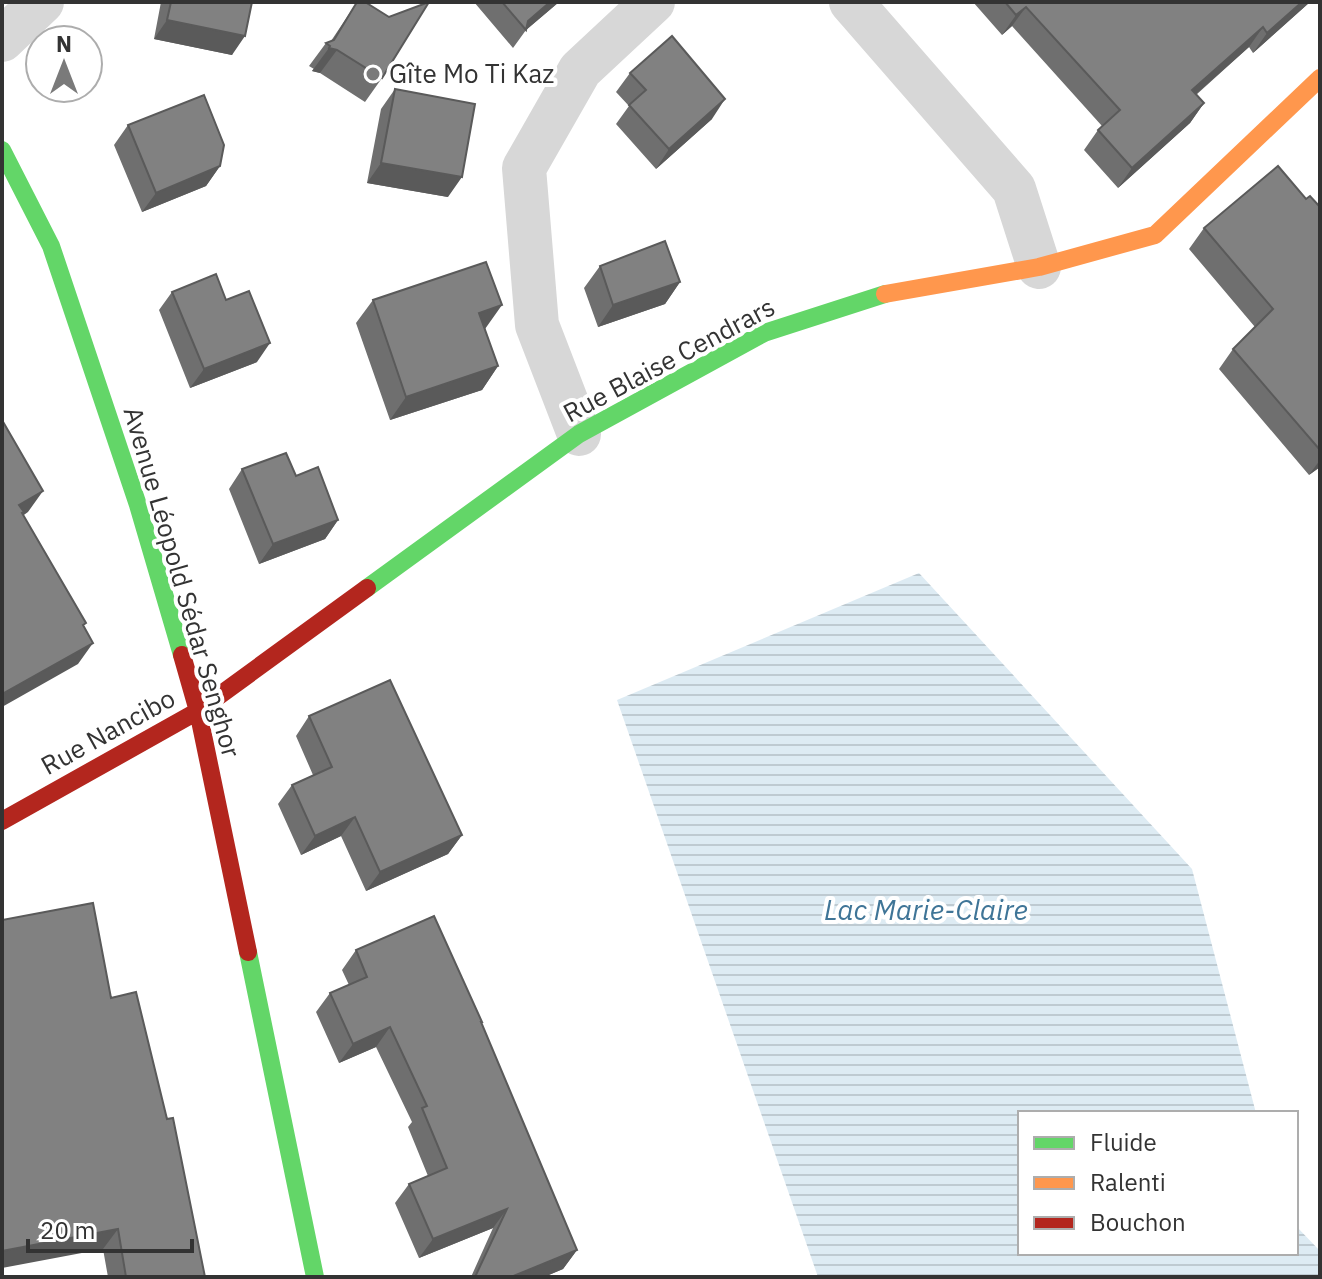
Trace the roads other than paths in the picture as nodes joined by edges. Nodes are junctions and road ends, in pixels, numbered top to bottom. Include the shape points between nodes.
1 (42, 2) edge
2 (653, 2) edge
3 (851, 2) edge
4 (2, 40) edge
5 (1314, 95) edge
6 (2, 150) edge
7 (1039, 267) junction
8 (579, 434) junction
9 (198, 711) junction
10 (2, 821) edge
11 (315, 1277) edge

1 - 4 street
2 - 8 street via 580,70 524,168 537,325
3 - 7 street via 1014,189
5 - 7 street, Rue Blaise Cendrars via 1155,235
6 - 9 street, Avenue Léopold Sédar Senghor via 51,246 138,505
7 - 8 street, Rue Blaise Cendrars via 878,295 764,333
8 - 9 street, Rue Blaise Cendrars
9 - 10 street, Rue Nancibo
9 - 11 street, Avenue Léopold Sédar Senghor

